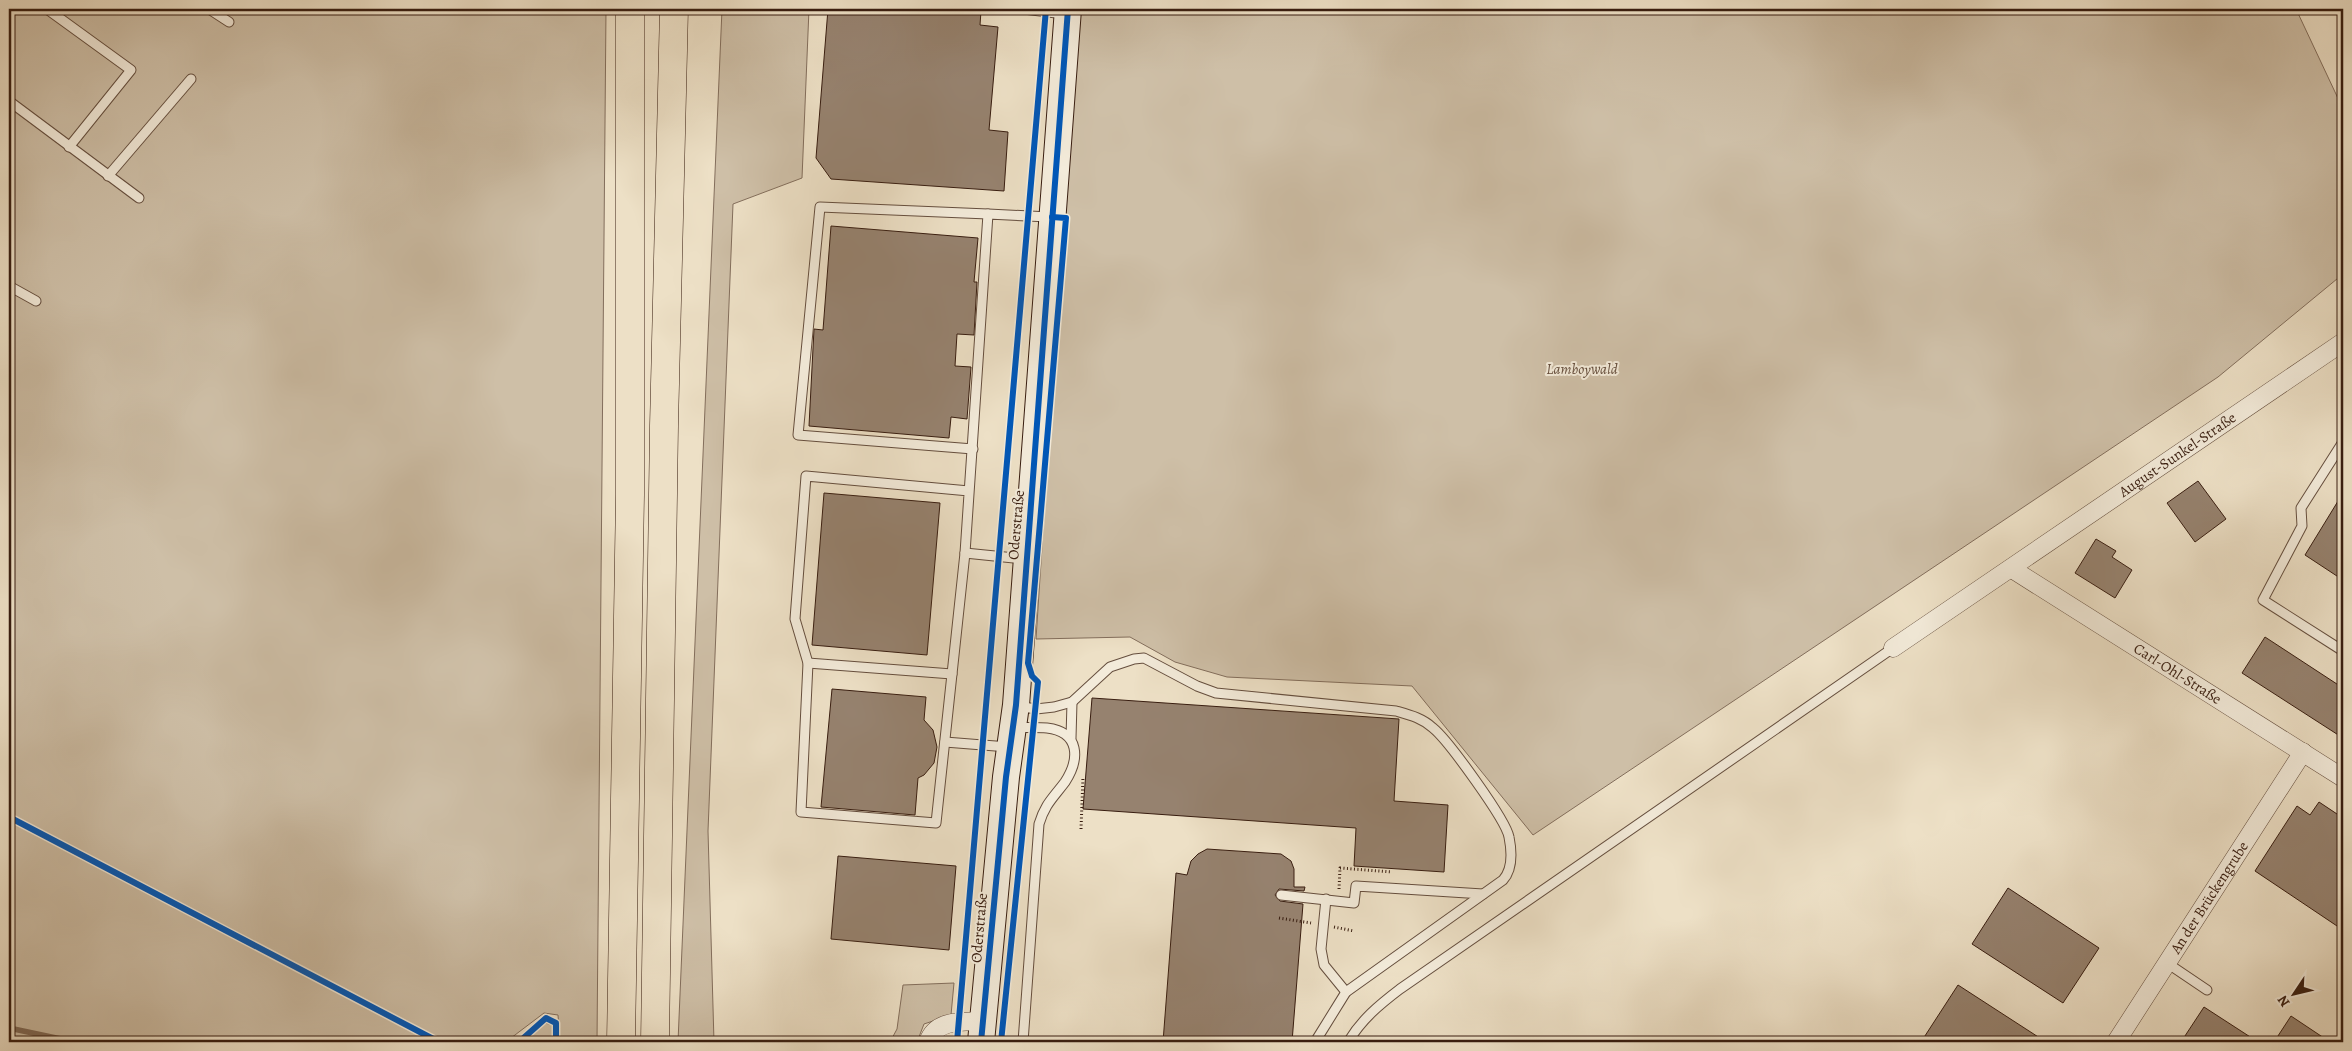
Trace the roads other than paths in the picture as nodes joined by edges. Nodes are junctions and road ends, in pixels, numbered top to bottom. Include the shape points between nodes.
1 (48, 9) edge
2 (209, 9) edge
3 (630, 9) edge
4 (674, 9) edge
5 (1024, 9) edge
6 (1067, 12) edge
7 (229, 22) dead end
8 (190, 79) dead end
9 (9, 101) edge
10 (69, 148) junction
11 (108, 176) junction
12 (139, 198) dead end
13 (988, 214) junction
14 (1040, 216) junction
15 (9, 286) edge
16 (36, 301) dead end
17 (2343, 342) edge
18 (2343, 442) edge
19 (973, 449) junction
20 (969, 491) junction
21 (965, 553) junction
22 (1025, 559) junction
23 (2012, 569) junction
24 (1893, 648) joint
25 (2343, 651) edge
26 (808, 663) junction
27 (952, 674) junction
28 (1072, 702) junction
29 (1013, 727) junction
30 (1070, 738) junction
31 (946, 742) junction
32 (2303, 752) junction
33 (2343, 778) edge
34 (1483, 894) junction
35 (1281, 895) dead end
36 (1326, 899) junction
37 (2167, 962) junction
38 (2207, 990) dead end
39 (1346, 992) junction
40 (974, 1028) edge
41 (621, 1042) edge
42 (655, 1042) edge
43 (928, 1042) edge
44 (1023, 1042) edge
45 (1315, 1042) edge
46 (1348, 1042) edge
47 (2116, 1042) edge

1 - 10 lane via 131,70
2 - 7 lane
3 - 41 highway via 630,495
4 - 42 highway
5 - 6 lane
6 - 14 street, Oderstraße
8 - 11 lane
9 - 10 lane
10 - 11 lane
11 - 12 lane
13 - 14 lane
13 - 19 lane
13 - 19 lane via 820,207 798,435
14 - 22 street, Oderstraße
15 - 16 lane
17 - 23 street, August-Sunkel-Straße
18 - 25 lane via 2301,508 2302,526 2263,600
19 - 20 lane
20 - 21 lane
20 - 26 lane via 806,476 796,619
21 - 22 lane
21 - 27 lane
22 - 29 street, Oderstraße
23 - 24 street, August-Sunkel-Straße
23 - 32 street, Carl-Ohl-Straße
24 - 46 lane via 1400,989 1374,1009
26 - 27 lane
26 - 31 lane via 801,812 936,823
27 - 31 lane
28 - 29 lane via 1036,709
28 - 30 lane
28 - 34 lane via 1110,667 1144,658 1216,693 1396,711 1420,717 1446,742 1500,817 1509,836 1509,873
29 - 30 lane via 1048,728
29 - 31 lane via 982,745
29 - 40 street, Oderstraße
30 - 44 lane via 1075,747 1072,769 1047,802 1039,824
32 - 33 street, Carl-Ohl-Straße
32 - 37 street, An der Brückengrube
34 - 36 lane via 1356,886 1354,903
34 - 39 lane
35 - 36 lane
36 - 39 lane via 1324,965
37 - 38 lane
37 - 47 street, An der Brückengrube
39 - 45 lane
40 - 43 street via 938,1027

